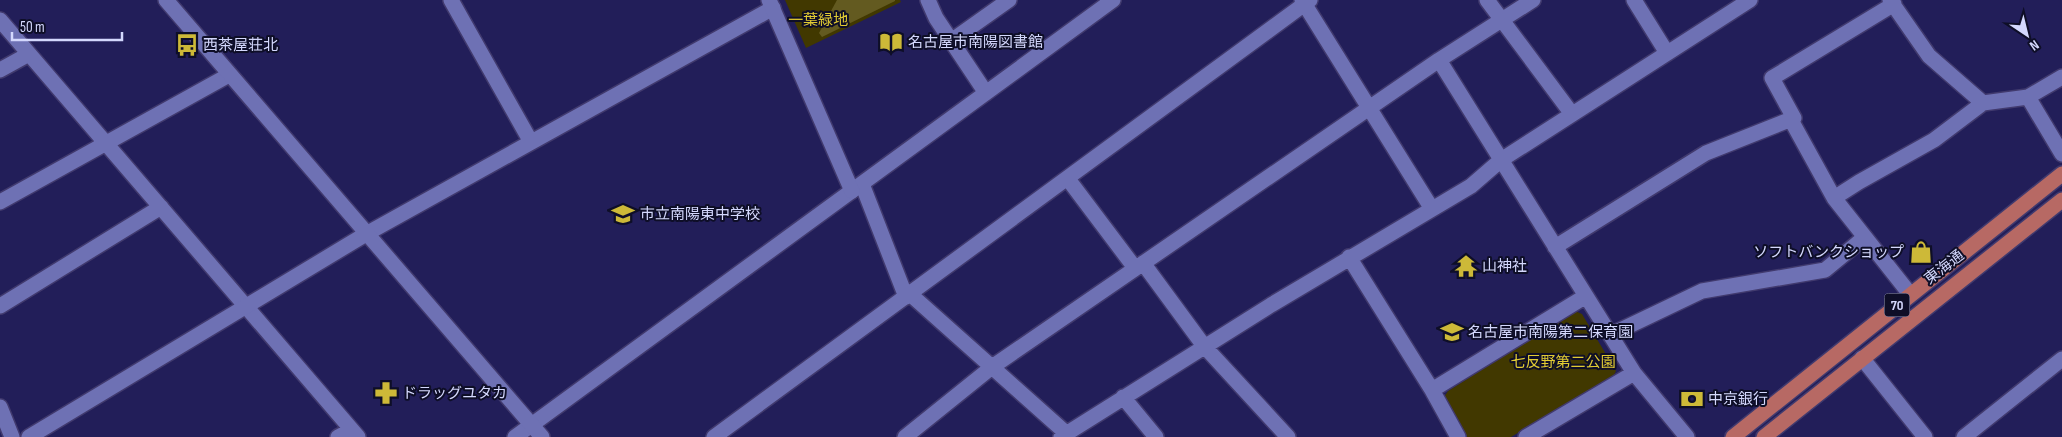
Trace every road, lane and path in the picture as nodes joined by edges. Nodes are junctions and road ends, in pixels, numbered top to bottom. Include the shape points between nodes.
1 (166, 0) edge
2 (451, 0) edge
3 (928, 0) edge
4 (1009, 0) edge
5 (1113, 0) edge
6 (1487, 0) edge
7 (1532, 0) edge
8 (1634, 0) edge
9 (1750, 0) edge
10 (1306, 1) edge
11 (1892, 2) edge
12 (771, 4) edge
13 (1501, 18) junction
14 (0, 20) edge
15 (951, 41) junction
16 (1667, 53) junction
17 (29, 54) junction
18 (1439, 60) junction
19 (0, 70) edge
20 (229, 75) junction
21 (2062, 77) edge
22 (986, 93) junction
23 (2028, 97) junction
24 (1983, 103) junction
25 (1369, 107) junction
26 (1572, 114) junction
27 (1791, 120) junction
28 (531, 142) junction
29 (106, 143) junction
30 (2062, 154) edge
31 (1501, 160) junction
32 (2062, 174) edge
33 (1068, 178) junction
34 (857, 187) junction
35 (1834, 198) junction
36 (2062, 200) edge
37 (0, 202) edge
38 (161, 207) junction
39 (1432, 209) junction
40 (366, 234) junction
41 (1865, 237) junction
42 (1555, 247) junction
43 (1349, 257) junction
44 (1139, 265) junction
45 (1910, 294) junction
46 (908, 295) junction
47 (1586, 296) junction
48 (0, 306) edge
49 (246, 307) junction
50 (1610, 335) junction
51 (1204, 346) junction
52 (1862, 358) junction
53 (2062, 358) edge
54 (992, 367) junction
55 (1634, 373) junction
56 (1432, 390) junction
57 (1122, 397) junction
58 (0, 407) edge
59 (532, 425) junction
60 (354, 433) edge
61 (1064, 435) edge
62 (1282, 435) edge
63 (12, 437) edge
64 (29, 437) edge
65 (338, 437) edge
66 (515, 437) edge
67 (542, 437) edge
68 (714, 437) edge
69 (905, 437) edge
70 (1156, 437) edge
71 (1458, 437) edge
72 (1526, 437) edge
73 (1687, 437) edge
74 (1733, 437) edge
75 (1764, 437) edge
76 (1924, 437) edge
77 (1964, 437) edge

1 - 20 street
2 - 28 street
3 - 15 street
4 - 15 street
5 - 22 street
6 - 13 street
7 - 13 street
8 - 16 street
9 - 16 street
10 - 25 street
10 - 33 street
11 - 24 street via 1929,56
11 - 27 street via 1772,78 1794,118
12 - 28 street
12 - 34 street
13 - 18 street
13 - 26 street
14 - 17 street
15 - 22 street
16 - 26 street
17 - 19 street
17 - 29 street
18 - 25 street
18 - 31 street
20 - 29 street
20 - 40 street
21 - 23 street
22 - 34 street
23 - 24 street
23 - 30 street
24 - 35 street via 1934,140
25 - 39 street
25 - 44 street
26 - 31 street
27 - 35 street
27 - 42 street via 1706,153
28 - 40 street
29 - 37 street
29 - 38 street
31 - 39 street via 1471,186
31 - 42 street
32 - 45 main road, 東海通 / 70
33 - 44 street
33 - 46 street
34 - 46 street
34 - 59 street
35 - 41 street
36 - 52 main road, 東海通 / 70
38 - 48 street
38 - 49 street
39 - 43 street
40 - 49 street
40 - 59 street
41 - 45 street
41 - 50 street via 1825,270 1702,291
42 - 47 street
43 - 51 street
43 - 56 street
44 - 51 street
44 - 54 street
45 - 74 main road, 東海通 / 70
46 - 54 street
46 - 68 street
47 - 50 street
47 - 56 street
49 - 60 street
49 - 64 street
50 - 55 street
51 - 57 street
51 - 62 street
52 - 75 main road, 東海通 / 70
52 - 76 street
53 - 77 street
54 - 61 street
54 - 69 street
55 - 72 street
55 - 73 street
56 - 71 street
57 - 61 street
57 - 70 street
58 - 63 street
59 - 66 street
59 - 67 street
60 - 65 street

